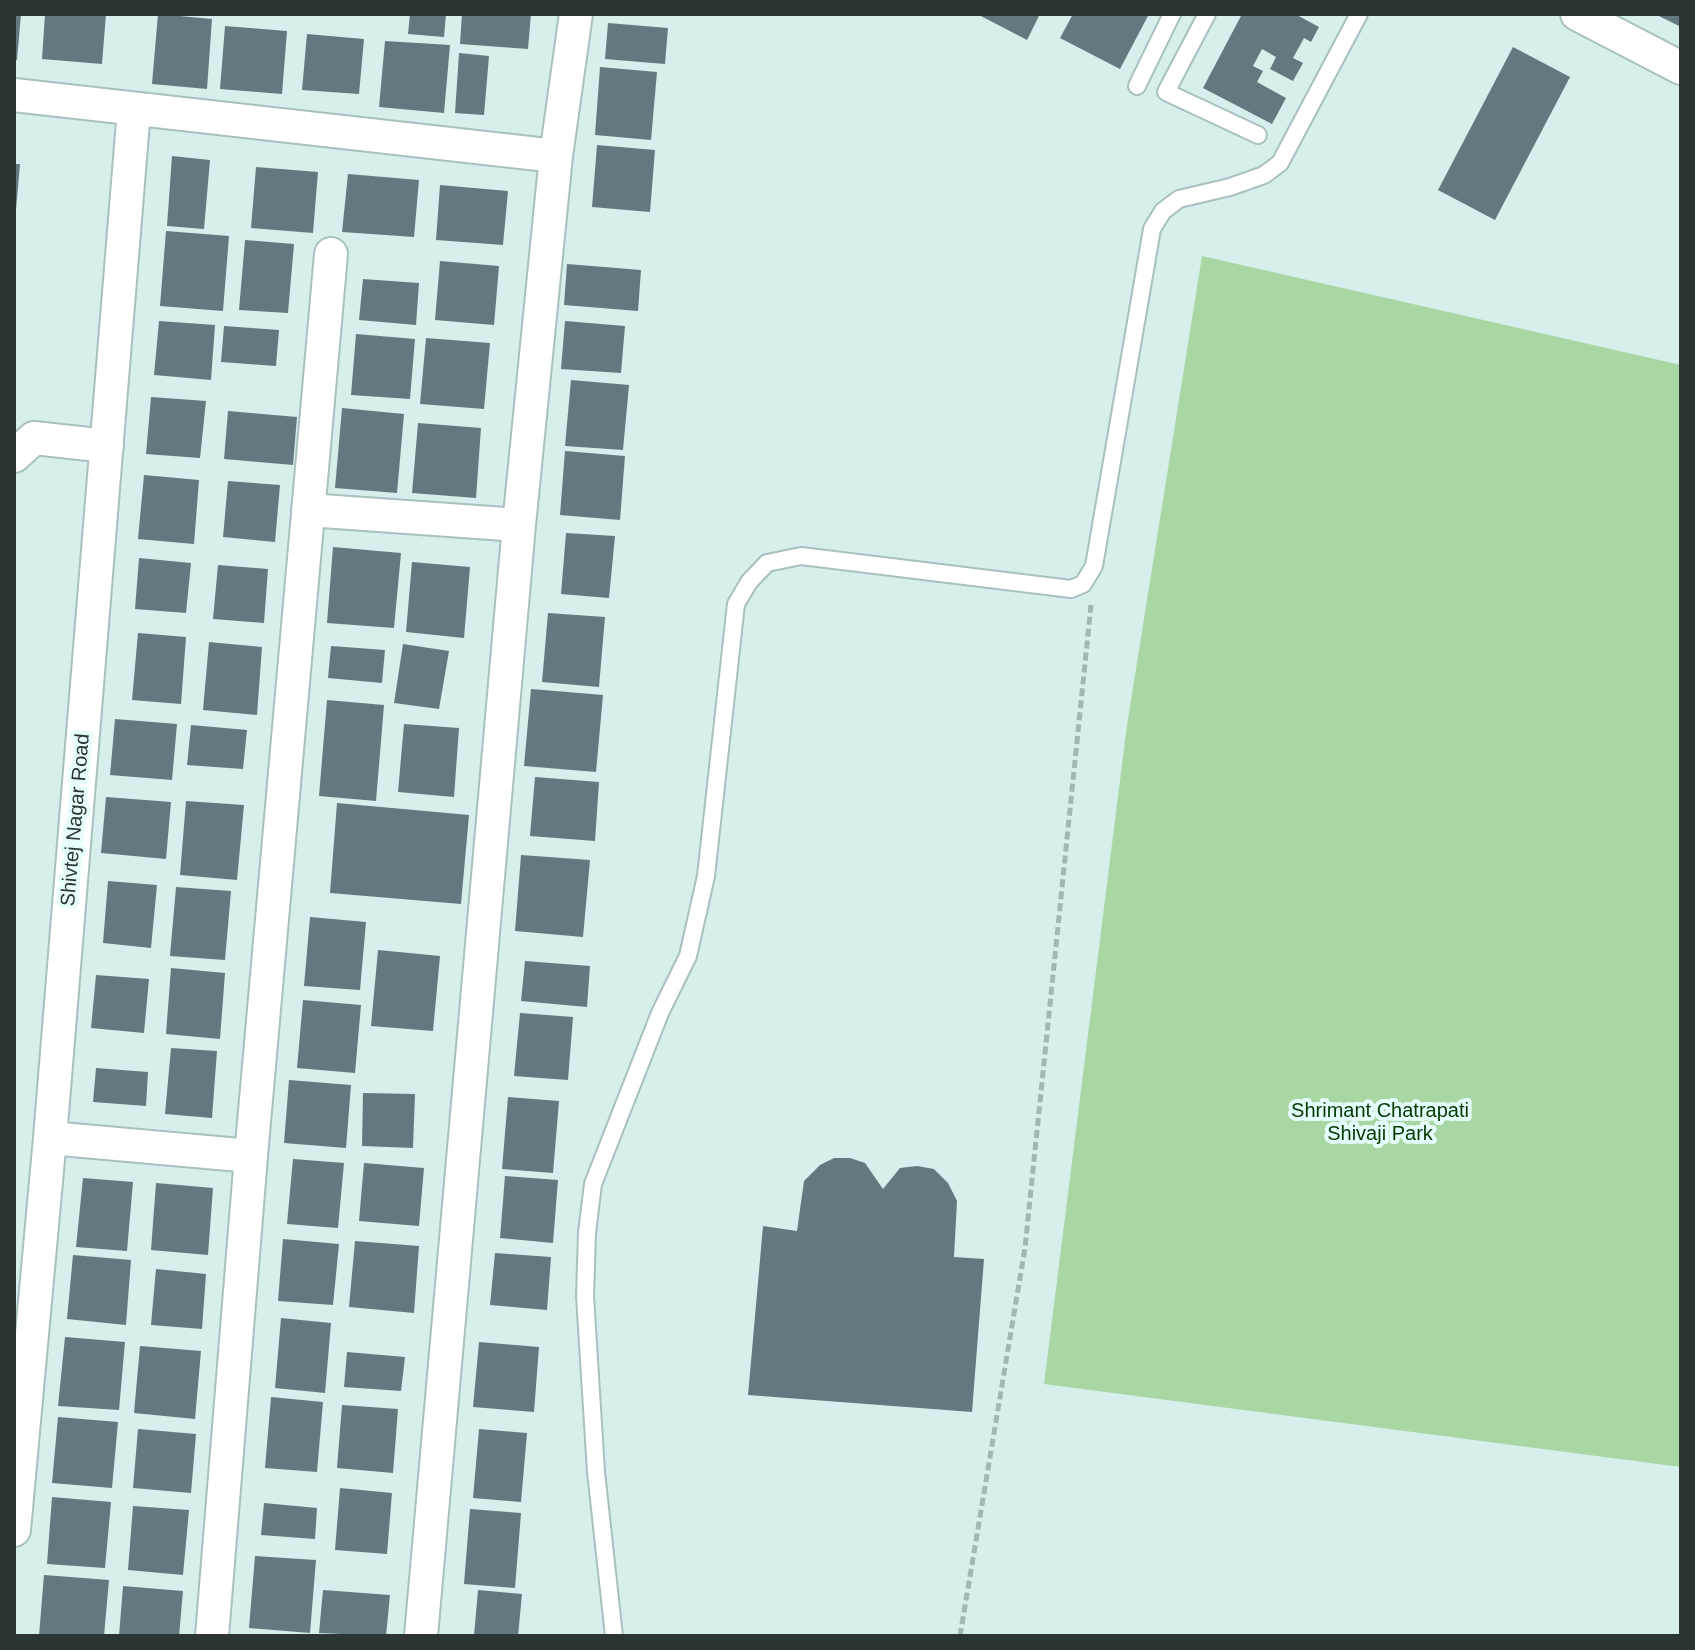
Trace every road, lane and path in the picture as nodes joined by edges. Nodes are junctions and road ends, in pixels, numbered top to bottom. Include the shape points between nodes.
1 (576, 14) edge
2 (1172, 14) edge
3 (1207, 14) edge
4 (1359, 14) edge
5 (1577, 14) edge
6 (1681, 68) edge
7 (1137, 86) dead end
8 (14, 95) edge
9 (134, 109) junction
10 (1258, 135) dead end
11 (556, 156) junction
12 (331, 254) dead end
13 (107, 446) junction
14 (14, 456) edge
15 (308, 510) junction
16 (519, 525) junction
17 (1096, 553) junction
18 (50, 1138) junction
19 (251, 1156) junction
20 (14, 1530) edge
21 (212, 1636) edge
22 (421, 1636) edge
23 (614, 1636) edge
24 (960, 1636) edge

1 - 11 street
2 - 7 lane
3 - 10 lane via 1166,92
4 - 17 lane via 1280,163 1264,175 1179,199 1152,229
5 - 6 street
8 - 9 street
9 - 11 street
9 - 13 street, Shivtej Nagar Road
11 - 16 street
12 - 15 street
13 - 14 street via 34,438
13 - 18 street, Shivtej Nagar Road
15 - 16 street
15 - 19 street
16 - 22 street
17 - 23 lane via 1083,584 1071,589 801,556 767,563 736,604 706,876 688,956 593,1184 587,1233 585,1296 596,1472
17 - 24 path via 1025,1248
18 - 19 street
18 - 20 street, Shivtej Nagar Road
19 - 21 street

